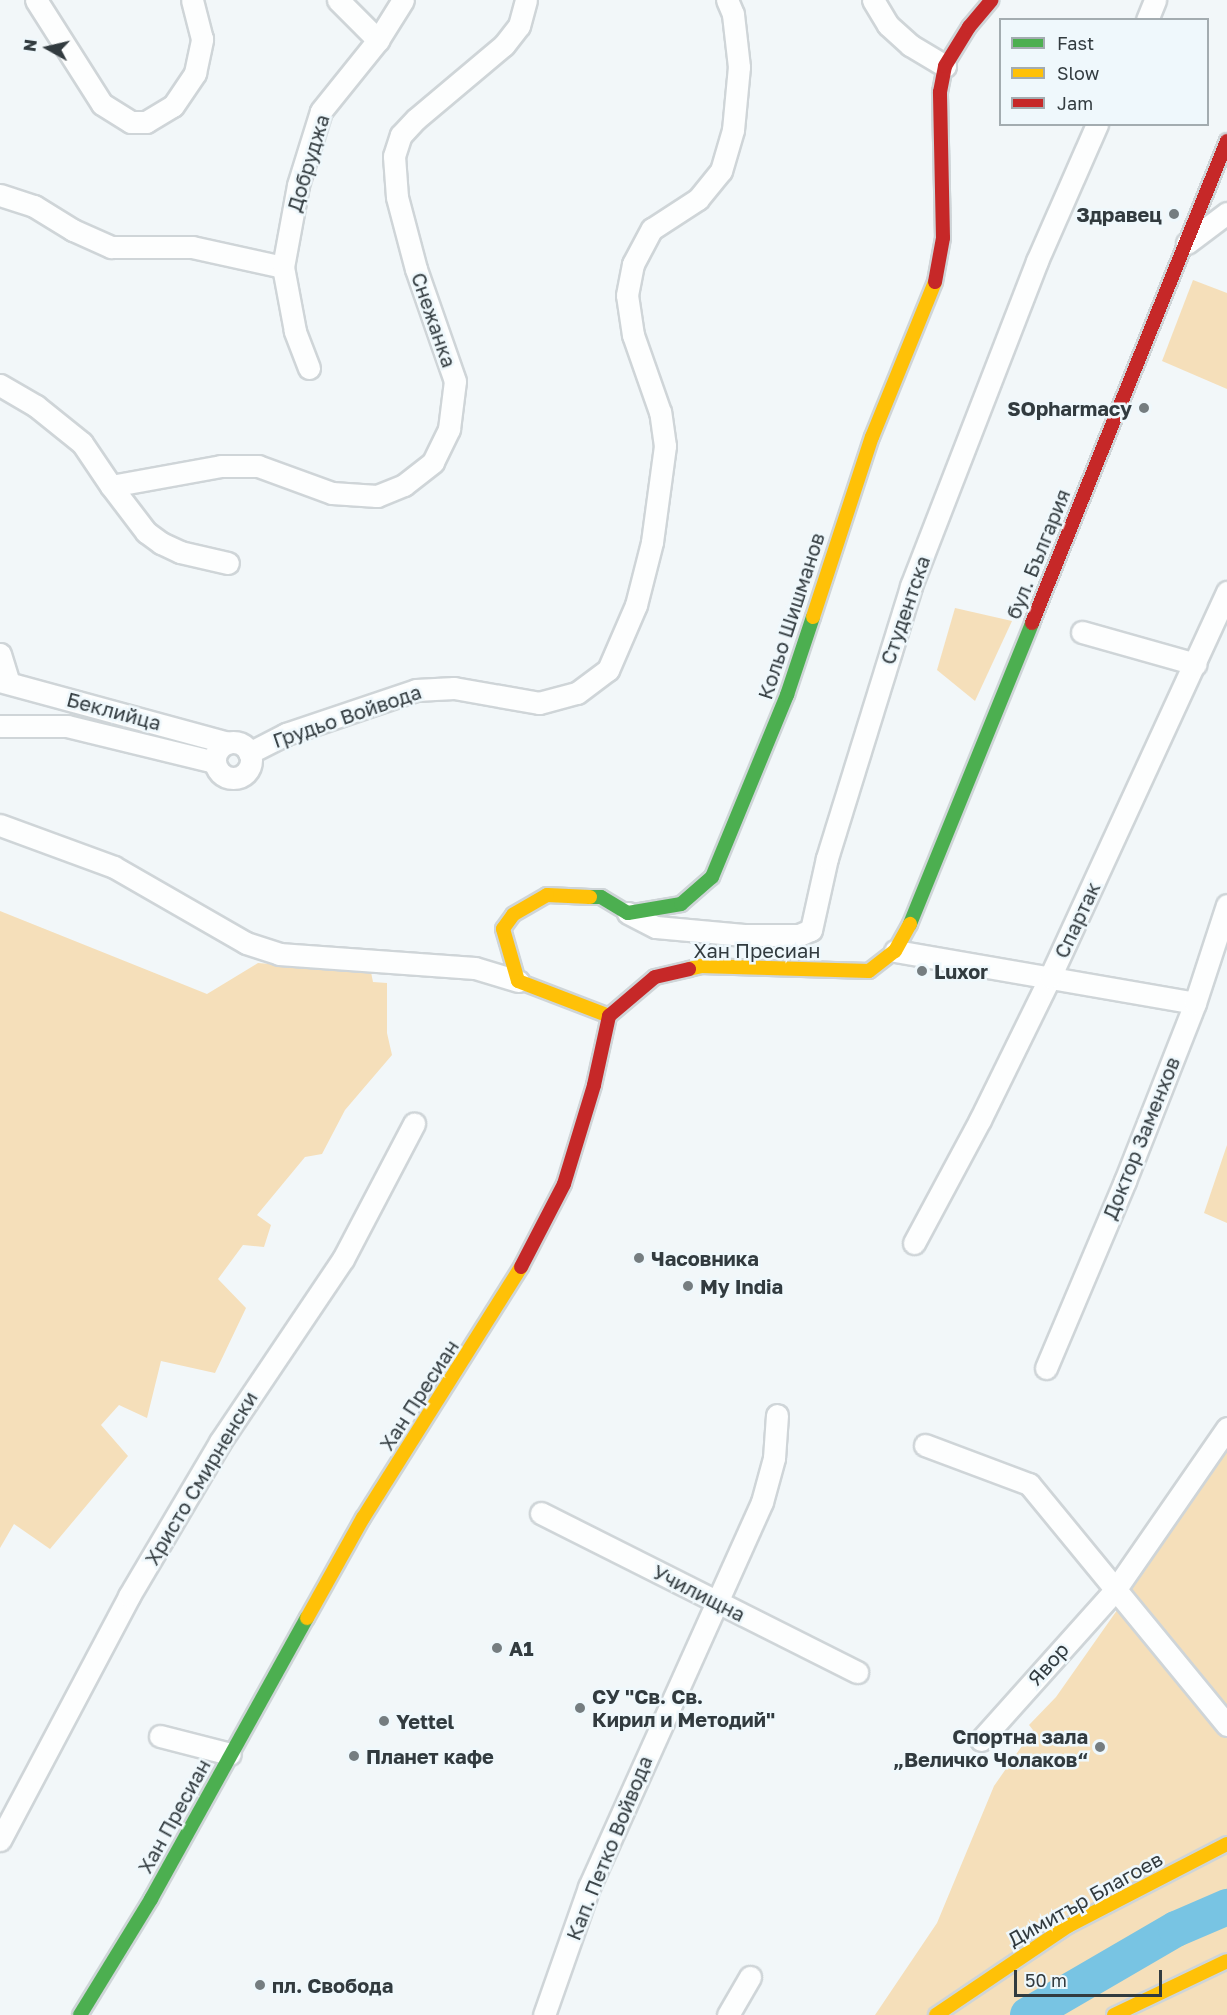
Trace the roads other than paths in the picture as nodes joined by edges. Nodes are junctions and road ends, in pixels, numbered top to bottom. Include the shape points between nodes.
1 (36, 0) edge
2 (192, 0) edge
3 (338, 0) edge
4 (403, 0) edge
5 (526, 0) edge
6 (728, 0) edge
7 (873, 0) edge
8 (992, 0) edge
9 (1155, 0) edge
10 (1148, 18) edge
11 (378, 40) junction
12 (945, 66) junction
13 (1096, 126) edge
14 (1227, 141) edge
15 (0, 195) edge
16 (1227, 213) edge
17 (1184, 245) junction
18 (283, 267) junction
19 (309, 368) dead end
20 (0, 385) edge
21 (111, 486) junction
22 (228, 563) dead end
23 (1227, 592) edge
24 (1082, 632) dead end
25 (0, 654) edge
26 (1196, 664) junction
27 (5, 682) edge
28 (0, 726) edge
29 (228, 742) junction
30 (249, 753) junction
31 (215, 762) junction
32 (0, 825) edge
33 (1227, 904) edge
34 (628, 913) junction
35 (895, 951) junction
36 (869, 971) joint
37 (1050, 977) junction
38 (518, 981) junction
39 (1195, 1003) junction
40 (613, 1012) junction
41 (414, 1124) dead end
42 (914, 1243) dead end
43 (1046, 1368) dead end
44 (777, 1415) dead end
45 (1227, 1430) edge
46 (925, 1445) dead end
47 (541, 1514) dead end
48 (1115, 1590) junction
49 (715, 1601) junction
50 (857, 1672) dead end
51 (1227, 1725) edge
52 (160, 1736) dead end
53 (981, 1740) dead end
54 (230, 1754) junction
55 (0, 1840) edge
56 (1227, 1844) edge
57 (1227, 1961) edge
58 (750, 1977) dead end
59 (80, 2015) edge
60 (544, 2015) edge
61 (728, 2015) edge
62 (936, 2015) edge
63 (1114, 2015) edge

1 - 2 street via 102,104 131,122 146,122 173,106 195,73 202,39
3 - 11 street
4 - 11 street, Добруджа
5 - 21 street, Снежанка via 519,26 504,45 416,119 401,135 394,156 397,197 416,269 455,381 449,429 433,462 404,485 376,496 332,493 258,466 221,466
6 - 30 street, Грудьо Войвода via 739,67 733,130 721,171 698,199 652,229 633,264 627,295 633,335 660,412 665,446 652,542 636,605 608,670 577,693 539,703 454,688 416,690 286,734
7 - 12 street via 895,32
8 - 12 street, Кольо Шишманов via 969,27
9 - 10 street
11 - 18 street, Добруджа via 321,111 298,185
12 - 34 street, Кольо Шишманов via 940,92 943,238 934,288 872,437 787,695 712,877 681,903
13 - 34 street, Студентска via 1037,261 911,586 827,858 811,930 800,935 744,935 656,927
14 - 17 street, бул. България
15 - 18 street via 34,206 111,247 192,247
16 - 17 street
17 - 35 street, бул. България
18 - 19 street, Добруджа via 295,331
20 - 21 street via 36,406 82,443
21 - 22 street via 146,532 161,543
23 - 26 street, Спартак
24 - 26 street
25 - 27 street
26 - 37 street, Спартак
27 - 29 street, Беклийца
28 - 31 street via 67,726
29 - 30 street via 242,745
29 - 31 street via 219,748
30 - 31 street via 248,770 239,777 224,776
32 - 38 street via 114,867 246,943 279,954 475,968
33 - 39 street, Доктор Заменхов
34 - 38 street via 601,897 547,895 513,915 503,929
35 - 36 street, бул. България
35 - 37 street
36 - 40 street, Хан Пресиан via 701,966 655,978
37 - 39 street
37 - 42 street, Спартак
38 - 40 street
39 - 43 street, Доктор Заменхов
40 - 54 street, Хан Пресиан via 567,1173 548,1216 460,1369 363,1518
41 - 55 street, Христо Смирненски via 343,1259 220,1442 129,1596
44 - 49 street, Кап. Петко Войвода via 774,1458 762,1502
45 - 48 street, Явор
46 - 48 street via 1029,1484
47 - 49 street, Училищна
48 - 51 street
48 - 53 street, Явор
49 - 50 street, Училищна
49 - 60 street, Кап. Петко Войвода via 589,1887
52 - 54 street
54 - 59 street, Хан Пресиан via 151,1899
56 - 62 street, Димитър Благоев via 1068,1926
57 - 63 street
58 - 61 street

